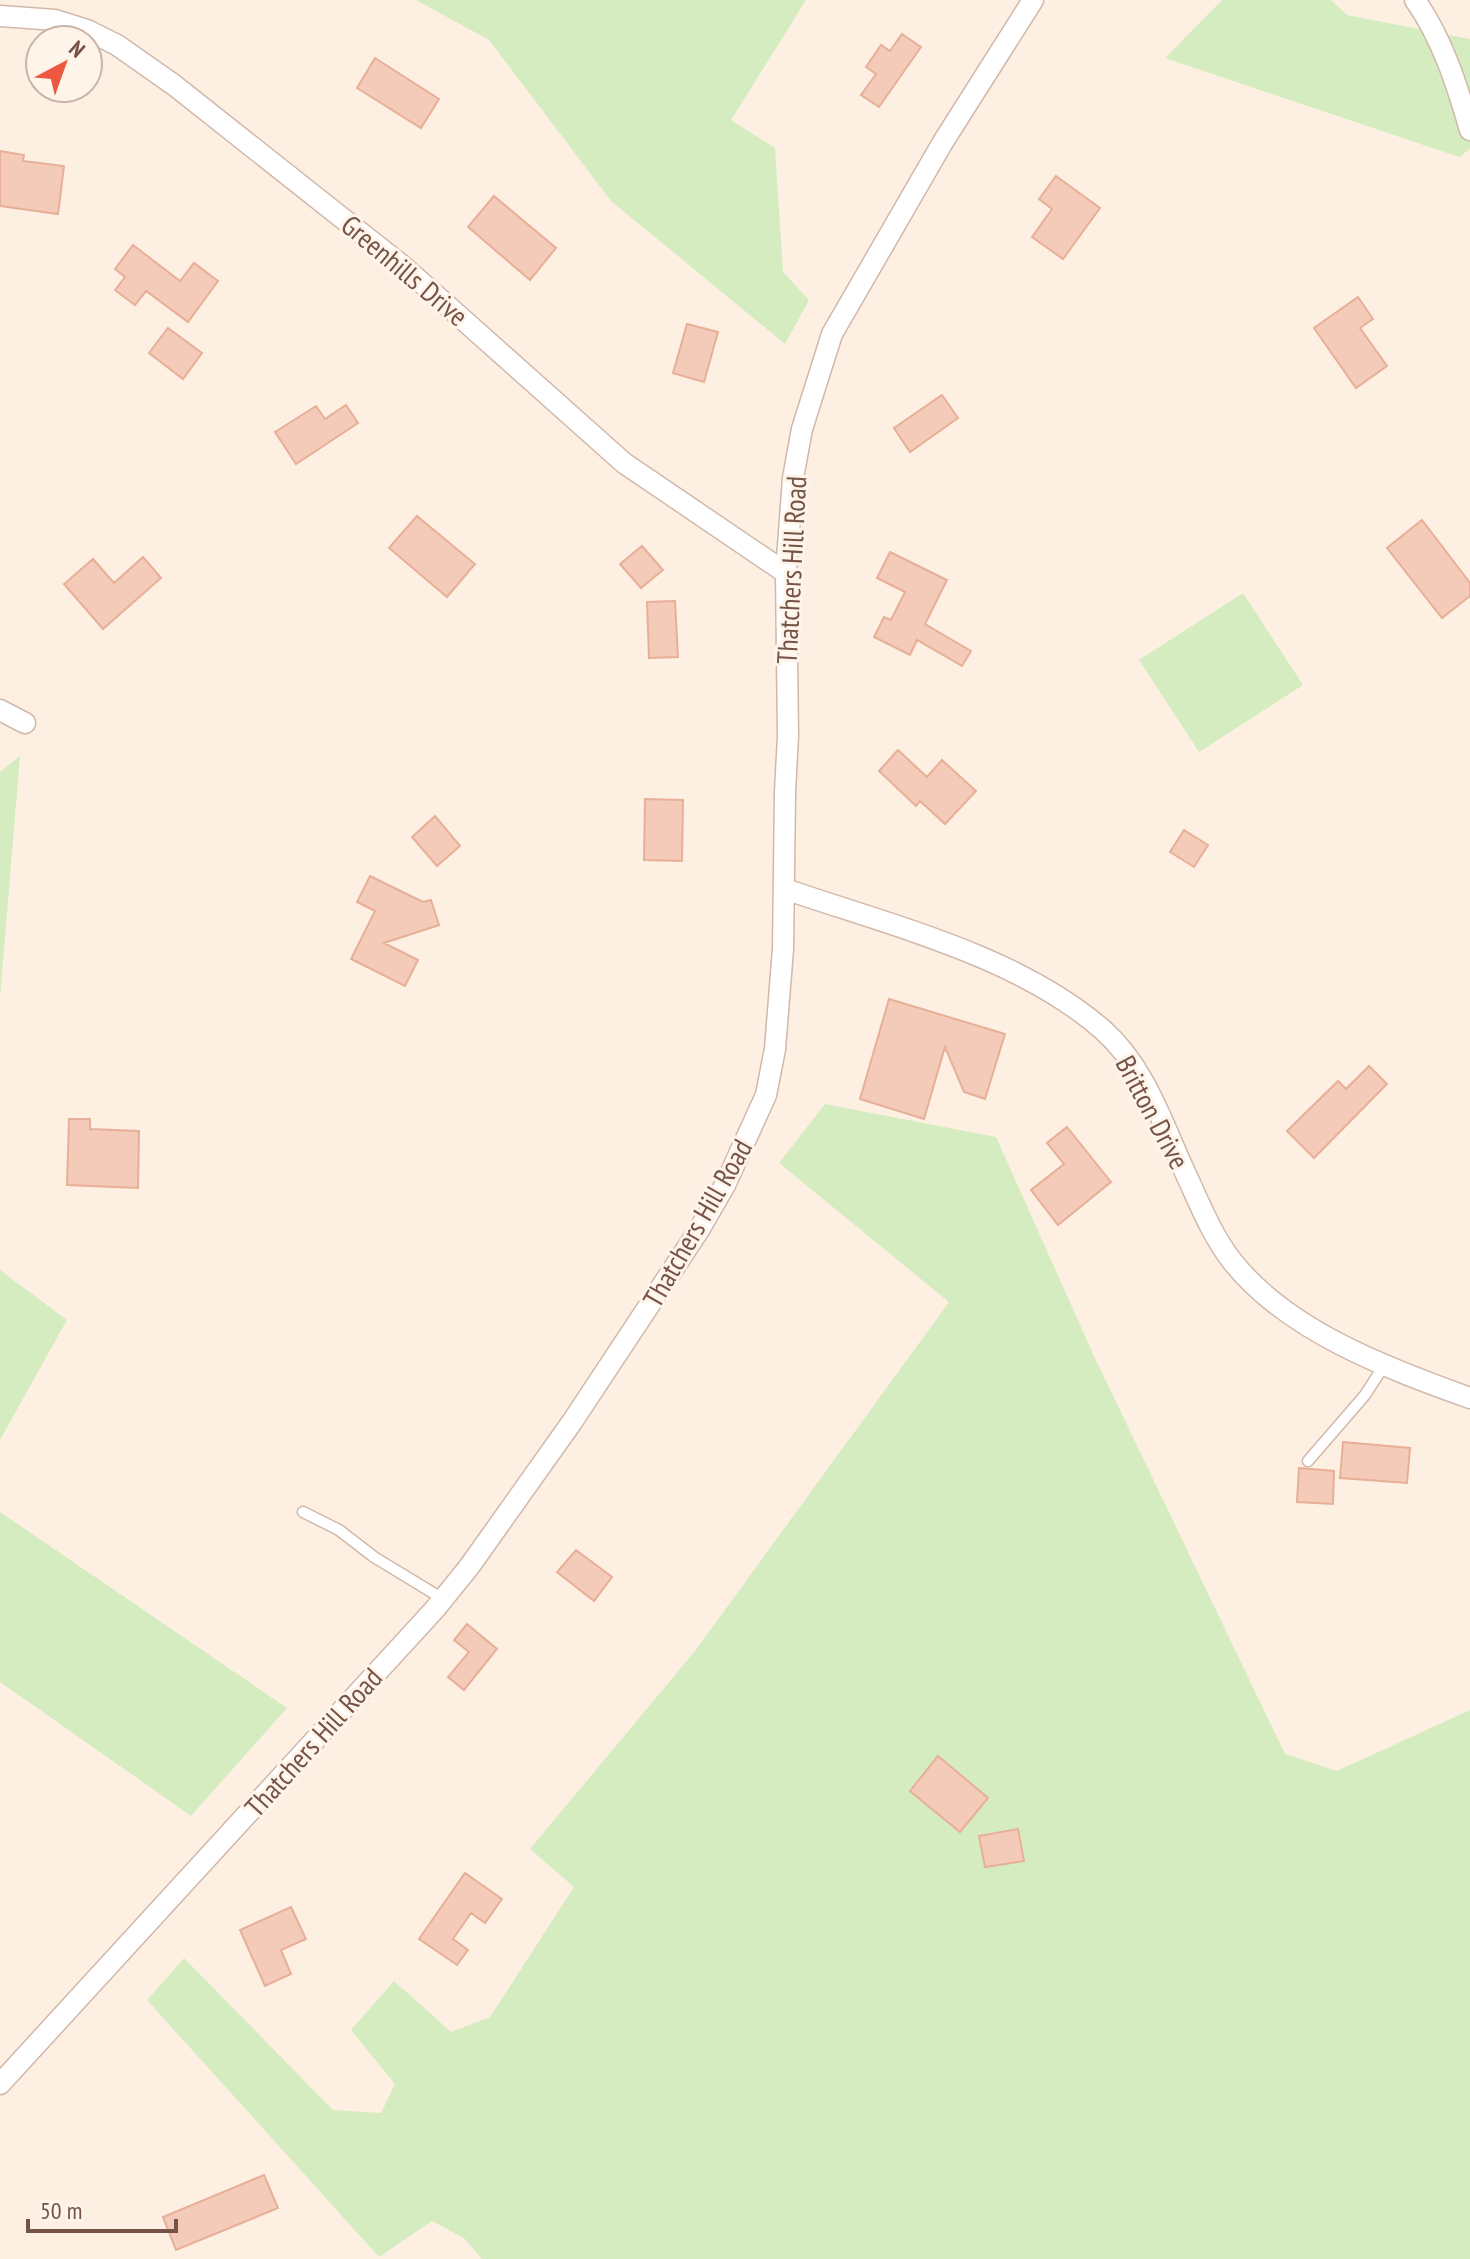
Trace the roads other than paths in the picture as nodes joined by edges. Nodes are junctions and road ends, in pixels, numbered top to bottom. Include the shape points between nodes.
1 (1033, 0) edge
2 (1415, 0) edge
3 (0, 16) edge
4 (1470, 130) edge
5 (786, 573) junction
6 (0, 710) edge
7 (25, 723) dead end
8 (785, 889) junction
9 (1385, 1364) junction
10 (1470, 1398) edge
11 (1308, 1461) dead end
12 (303, 1512) dead end
13 (443, 1599) junction
14 (0, 2084) edge

1 - 5 street, Thatchers Hill Road via 832,334 802,429
2 - 4 street via 1447,60
3 - 5 street, Greenhills Drive via 55,20 87,30 174,85 404,267 624,463
5 - 8 street, Thatchers Hill Road
6 - 7 street
8 - 9 street, Britton Drive via 967,953 1076,1009 1129,1059 1213,1232 1233,1262 1287,1313
8 - 13 street, Thatchers Hill Road via 775,1049 766,1095 730,1174 581,1410
9 - 10 street, Britton Drive
9 - 11 lane
12 - 13 lane
13 - 14 street, Thatchers Hill Road

